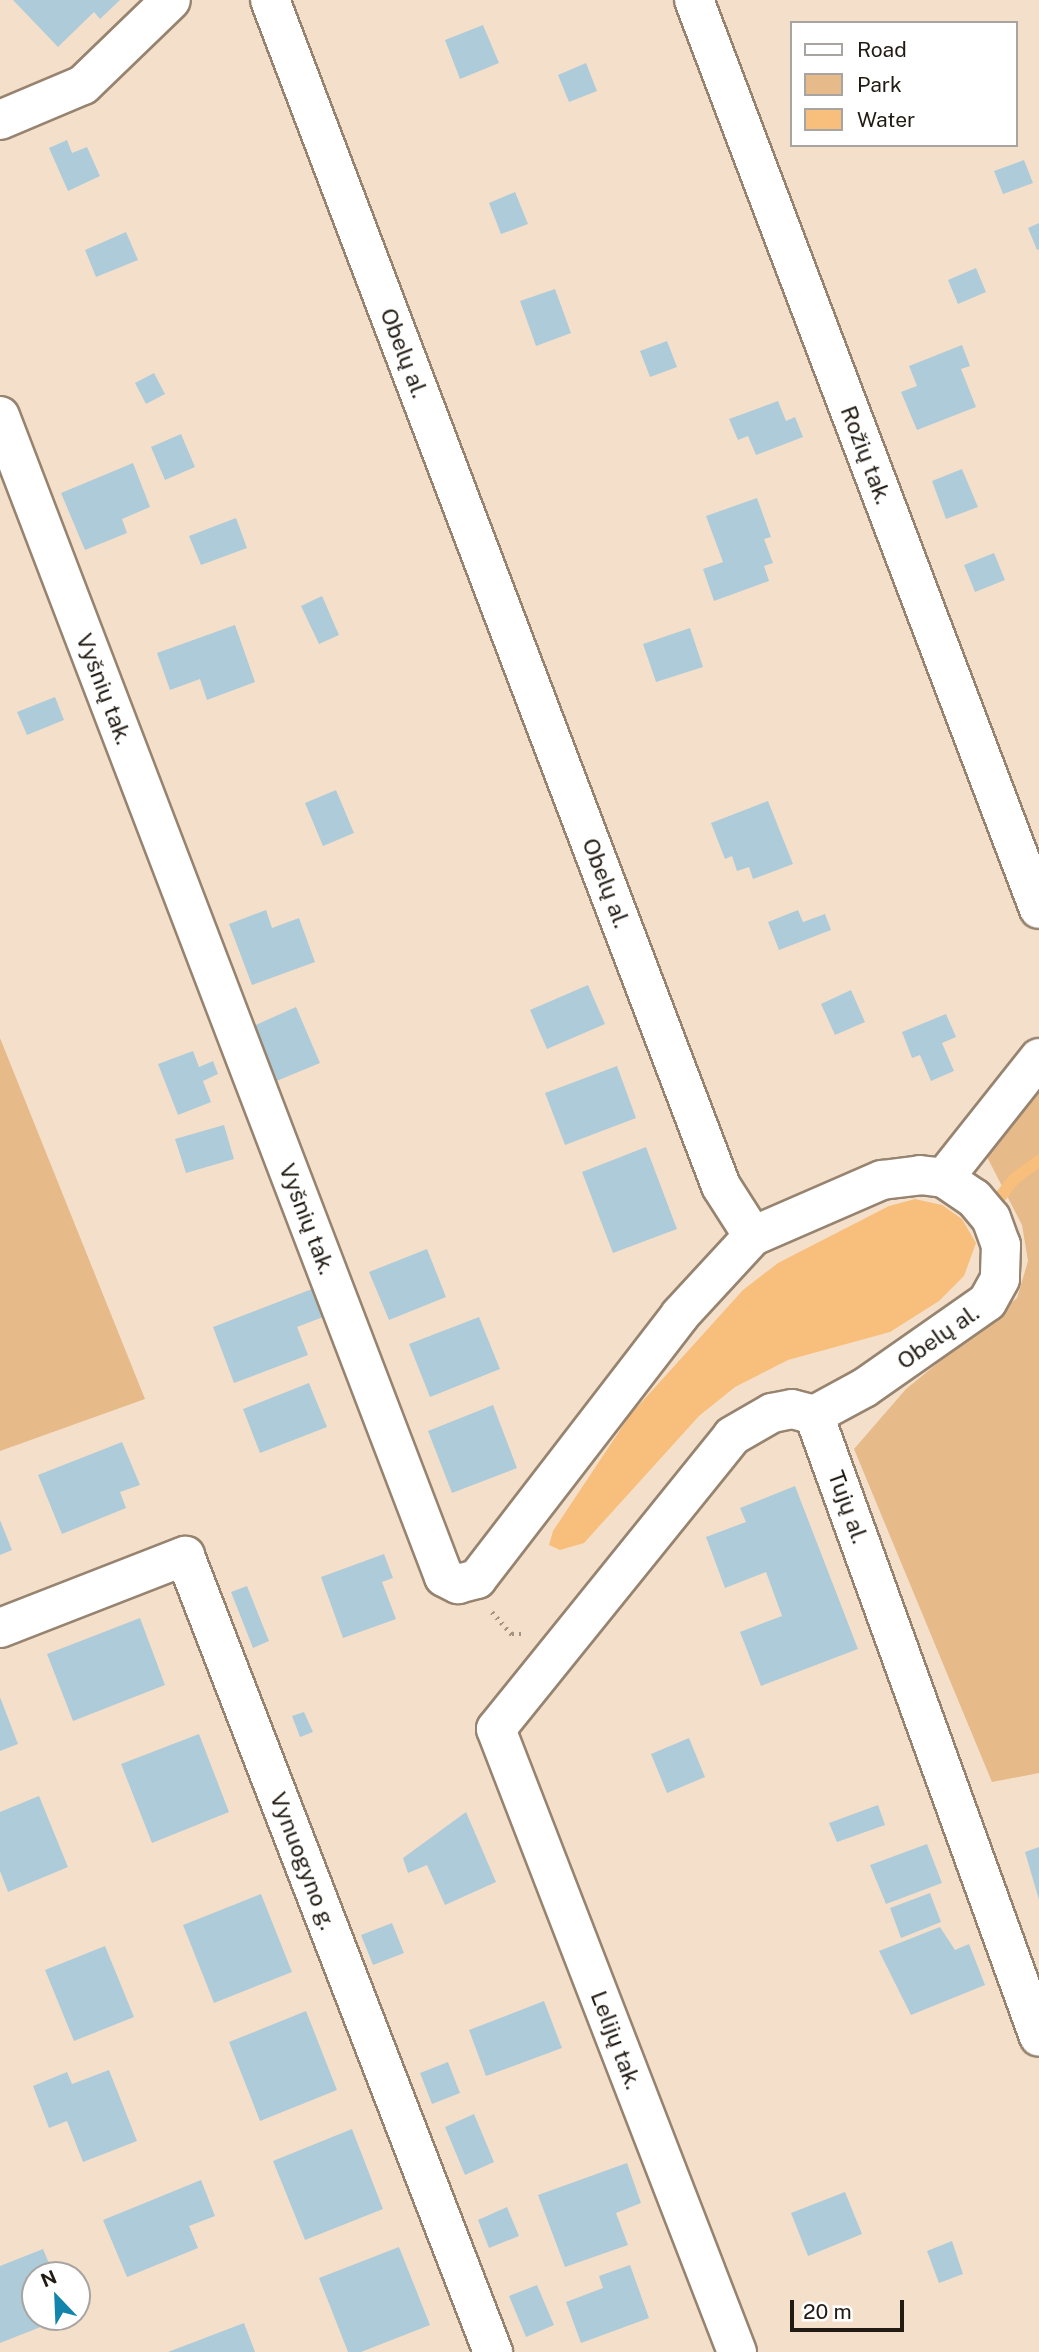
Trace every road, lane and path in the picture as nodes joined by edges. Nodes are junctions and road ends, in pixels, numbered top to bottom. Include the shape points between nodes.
1 (171, 0) edge
2 (270, 0) edge
3 (694, 0) edge
4 (0, 120) edge
5 (0, 416) edge
6 (1039, 909) edge
7 (1039, 1058) edge
8 (944, 1178) junction
9 (753, 1236) junction
10 (814, 1415) junction
11 (477, 1579) junction
12 (0, 1628) edge
13 (572, 1635) junction
14 (1039, 2037) edge
15 (493, 2352) edge
16 (737, 2352) edge

1 - 4 street via 83,85
2 - 9 street, Obelų al. via 721,1186
3 - 6 street, Rožių tak.
5 - 11 street, Vyšnių tak. via 444,1577 458,1584
7 - 8 street
8 - 9 street via 920,1175 882,1180
8 - 10 street, Obelų al. via 975,1198 991,1218 1000,1245 1000,1279 957,1327
9 - 11 street via 680,1315
10 - 13 street via 792,1409 772,1413 732,1436
10 - 14 street, Tujų al.
11 - 13 path via 491,1610 512,1634
12 - 15 street, Vynuogyno g. via 185,1556
13 - 16 street, Lelijų tak. via 496,1729

